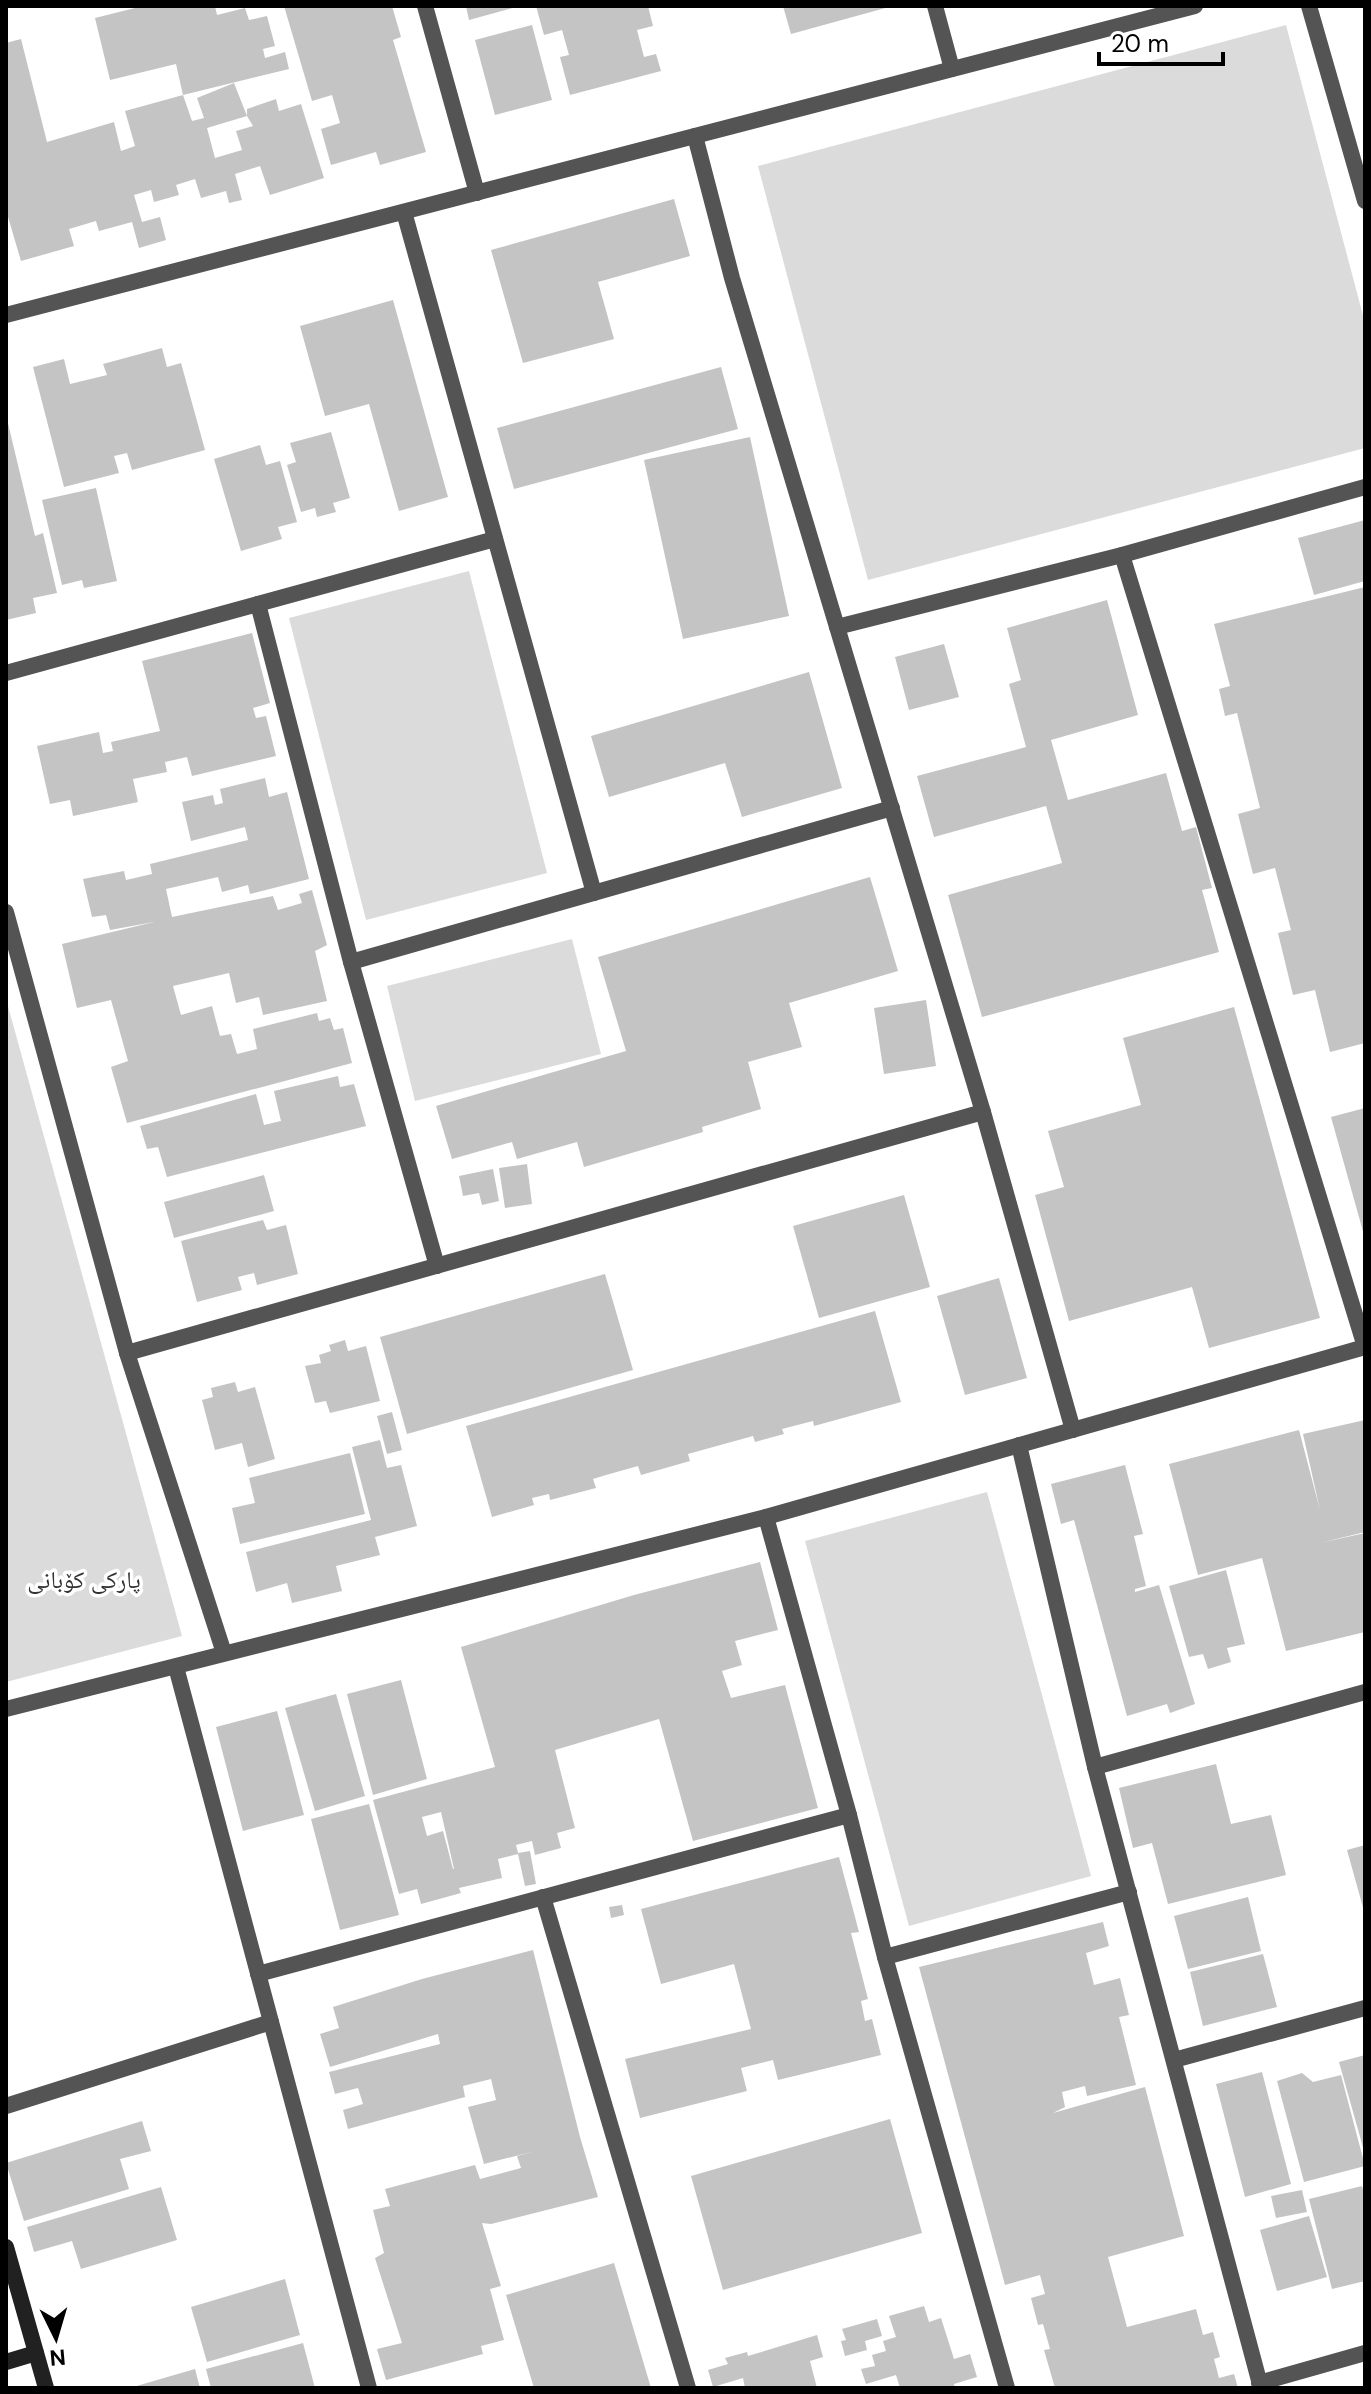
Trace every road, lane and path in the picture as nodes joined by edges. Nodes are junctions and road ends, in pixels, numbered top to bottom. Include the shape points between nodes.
1 (425, 6) edge
2 (935, 6) edge
3 (1195, 6) edge
4 (1309, 6) edge
5 (952, 69) junction
6 (695, 136) junction
7 (477, 193) junction
8 (1365, 201) edge
9 (404, 212) junction
10 (6, 315) edge
11 (1365, 487) edge
12 (495, 539) junction
13 (1122, 555) junction
14 (258, 604) junction
15 (837, 627) junction
16 (6, 673) edge
17 (892, 808) junction
18 (594, 893) junction
19 (6, 912) edge
20 (351, 962) junction
21 (983, 1112) junction
22 (437, 1266) junction
23 (1365, 1347) edge
24 (127, 1353) junction
25 (1073, 1430) junction
26 (1019, 1445) junction
27 (766, 1517) junction
28 (224, 1653) junction
29 (176, 1667) junction
30 (1365, 1692) edge
31 (6, 1709) edge
32 (1095, 1767) junction
33 (849, 1815) junction
34 (1129, 1892) junction
35 (543, 1897) junction
36 (885, 1957) junction
37 (258, 1974) junction
38 (1365, 2008) edge
39 (271, 2022) junction
40 (1174, 2060) junction
41 (6, 2106) edge
42 (6, 2247) edge
43 (14, 2304) edge
44 (36, 2353) junction
45 (1365, 2353) edge
46 (6, 2362) edge
47 (1260, 2386) edge
48 (46, 2388) edge
49 (369, 2388) edge
50 (688, 2388) edge
51 (1007, 2388) edge

1 - 7 street
2 - 5 street
3 - 5 street
4 - 8 street
5 - 6 street
6 - 7 street
6 - 15 street
7 - 9 street
9 - 10 street
9 - 12 street
11 - 13 street
12 - 14 street
12 - 18 street
13 - 15 street
13 - 23 street
14 - 16 street
14 - 20 street
15 - 17 street
17 - 18 street
17 - 21 street
18 - 20 street
19 - 24 street
20 - 22 street
21 - 22 street
21 - 25 street
22 - 24 street
23 - 25 street
24 - 28 street
25 - 26 street
26 - 27 street
26 - 32 street
27 - 28 street
27 - 33 street
28 - 29 street
29 - 31 street
29 - 37 street
30 - 32 street
32 - 34 street
33 - 35 street
33 - 36 street
34 - 36 street
34 - 40 street
35 - 37 street
35 - 50 street
36 - 51 street
37 - 39 street
38 - 40 street
39 - 41 street
39 - 49 street
40 - 47 street
42 - 43 main road
43 - 44 main road
44 - 46 main road
44 - 48 main road
45 - 47 street

